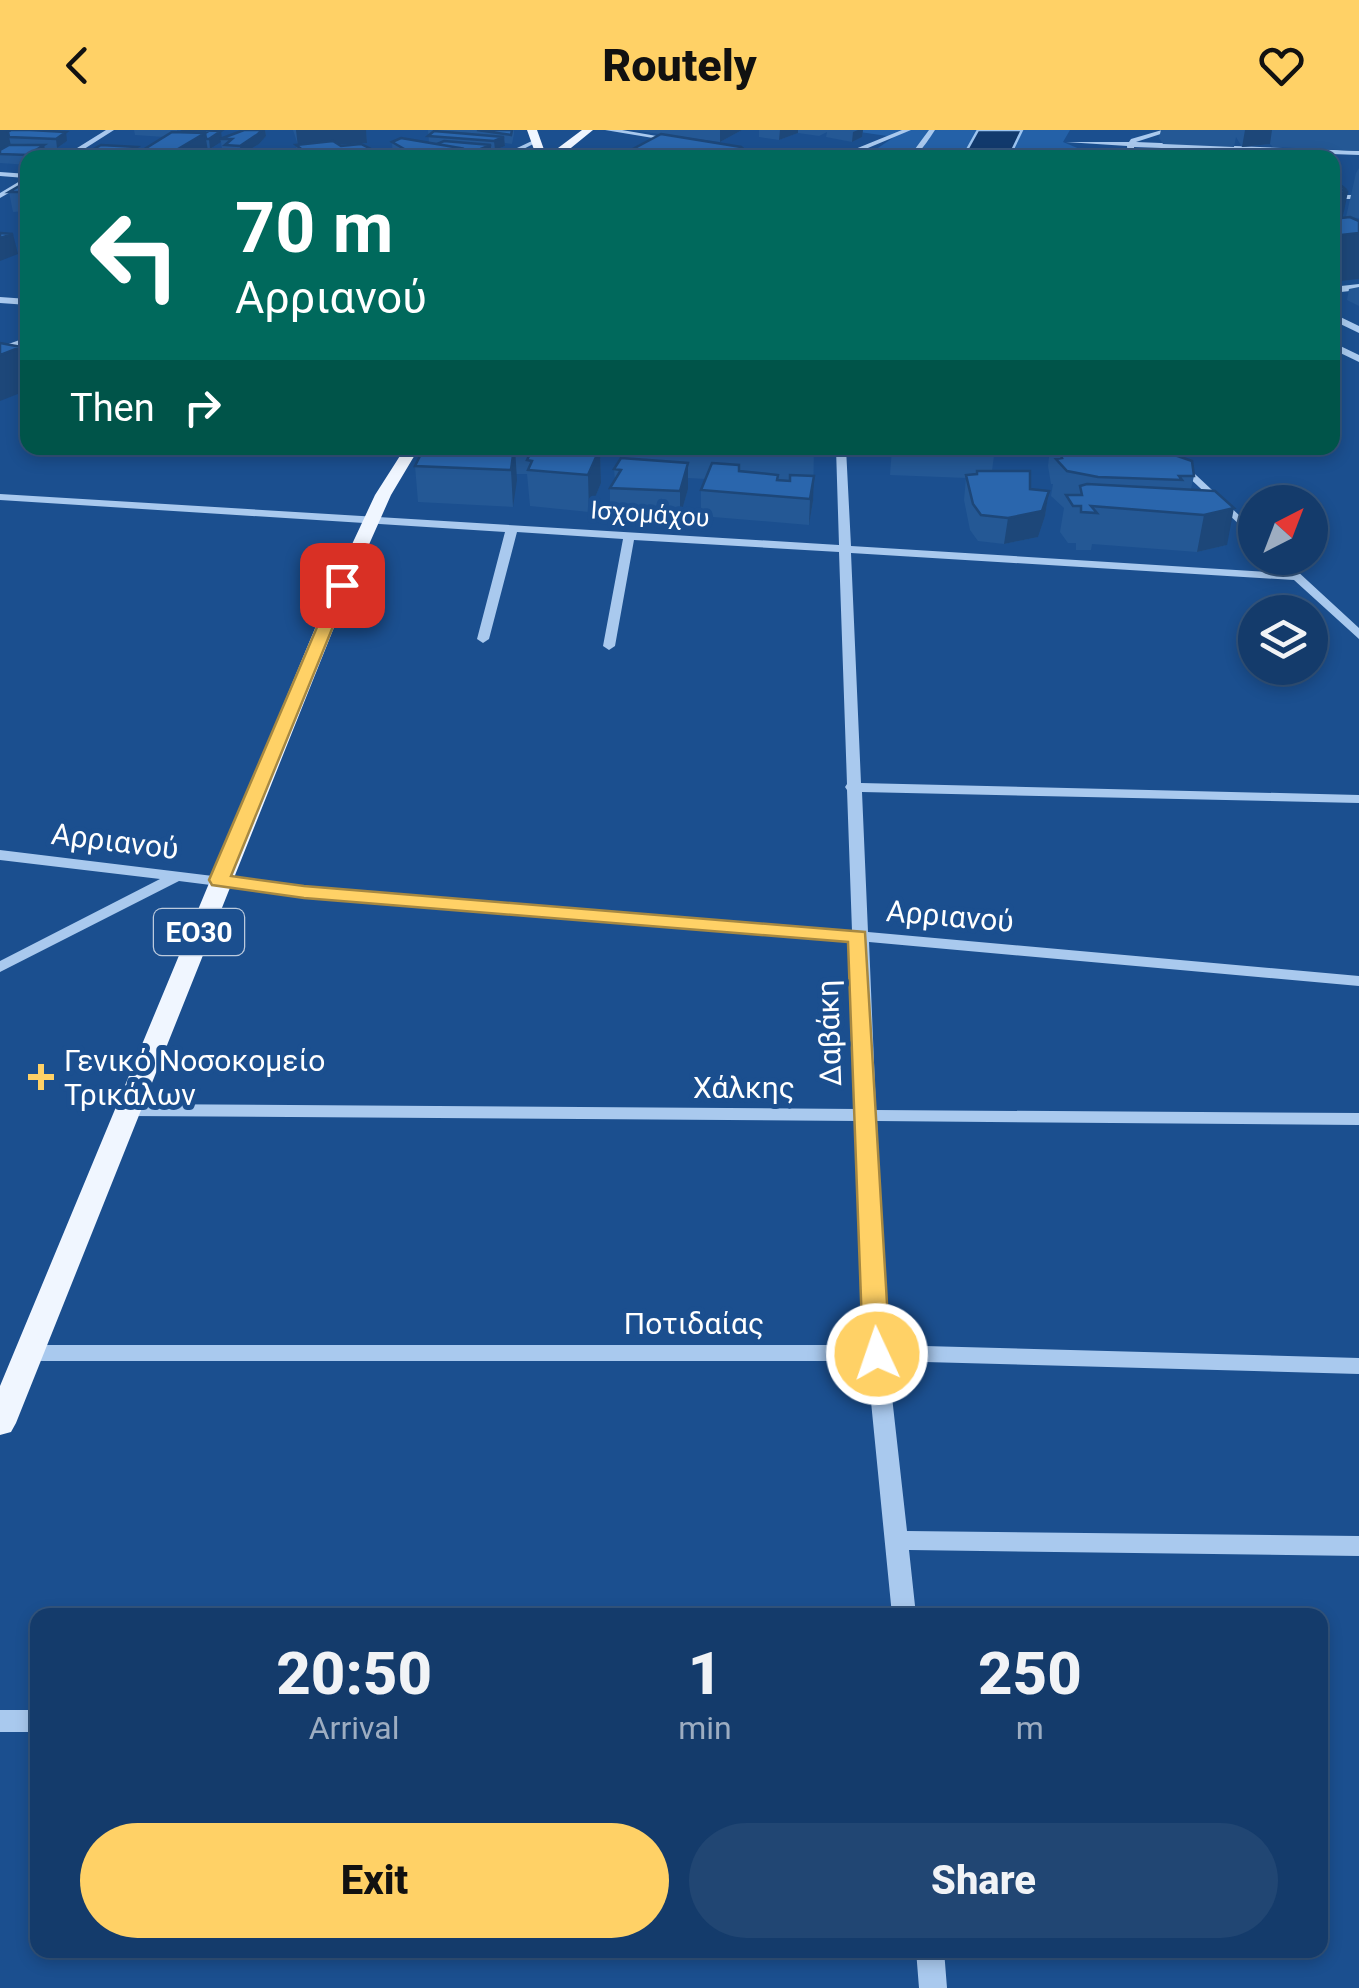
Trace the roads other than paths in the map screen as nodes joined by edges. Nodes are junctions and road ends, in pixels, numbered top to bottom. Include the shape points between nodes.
1 (111, 130) edge
2 (588, 130) edge
3 (608, 130) edge
4 (908, 130) edge
5 (1074, 130) edge
6 (1170, 130) edge
7 (534, 136) edge
8 (557, 136) dead end
9 (682, 141) edge
10 (710, 145) edge
11 (1130, 145) junction
12 (77, 150) edge
13 (512, 150) edge
14 (562, 150) edge
15 (568, 150) edge
16 (742, 150) edge
17 (859, 150) edge
18 (1131, 150) edge
19 (1294, 150) edge
20 (408, 455) edge
21 (841, 455) edge
22 (1169, 455) edge
23 (0, 497) edge
24 (371, 519) junction
25 (1238, 520) edge
26 (512, 528) junction
27 (630, 535) junction
28 (842, 550) junction
29 (1297, 577) joint
30 (1359, 635) edge
31 (483, 639) dead end
32 (609, 646) dead end
33 (852, 787) junction
34 (1359, 799) edge
35 (0, 856) edge
36 (178, 876) junction
37 (219, 880) junction
38 (858, 936) junction
39 (0, 967) edge
40 (1359, 981) edge
41 (129, 1110) junction
42 (865, 1116) junction
43 (1359, 1119) edge
44 (29, 1353) junction
45 (877, 1354) junction
46 (1359, 1366) edge
47 (0, 1424) edge
48 (898, 1540) junction
49 (1359, 1546) edge
50 (903, 1608) edge
51 (0, 1721) edge
52 (30, 1721) edge
53 (930, 1958) edge
54 (932, 1988) edge

1 - 12 street
2 - 15 main road
3 - 9 street
4 - 17 street
5 - 11 street via 1066,146
6 - 11 street
7 - 13 street
8 - 14 main road
10 - 16 street
11 - 18 street
11 - 19 street
20 - 24 main road, ΕΟ30
21 - 28 street, Δαβάκη
22 - 25 street
23 - 24 street, Ισχομάχου
24 - 26 street, Ισχομάχου
24 - 37 main road, ΕΟ30
26 - 27 street, Ισχομάχου
26 - 31 street
27 - 28 street, Ισχομάχου
27 - 32 street
28 - 29 street, Ισχομάχου
28 - 33 street, Δαβάκη
29 - 30 street
33 - 34 street
33 - 38 street, Δαβάκη
35 - 36 street, Αρριανού
36 - 37 street, Αρριανού
36 - 39 street
37 - 38 street, Αρριανού
37 - 41 main road, ΕΟ30
38 - 40 street, Αρριανού
38 - 42 street, Δαβάκη
41 - 42 street, Χάλκης
41 - 44 main road, ΕΟ30
42 - 43 street, Χάλκης
42 - 45 street, Δαβάκη
44 - 45 street, Ποτιδαίας
44 - 47 main road, ΕΟ30
45 - 46 street, Ποτιδαίας
45 - 48 street, Δαβάκη
48 - 49 street
48 - 50 street, Δαβάκη
51 - 52 street
53 - 54 street

